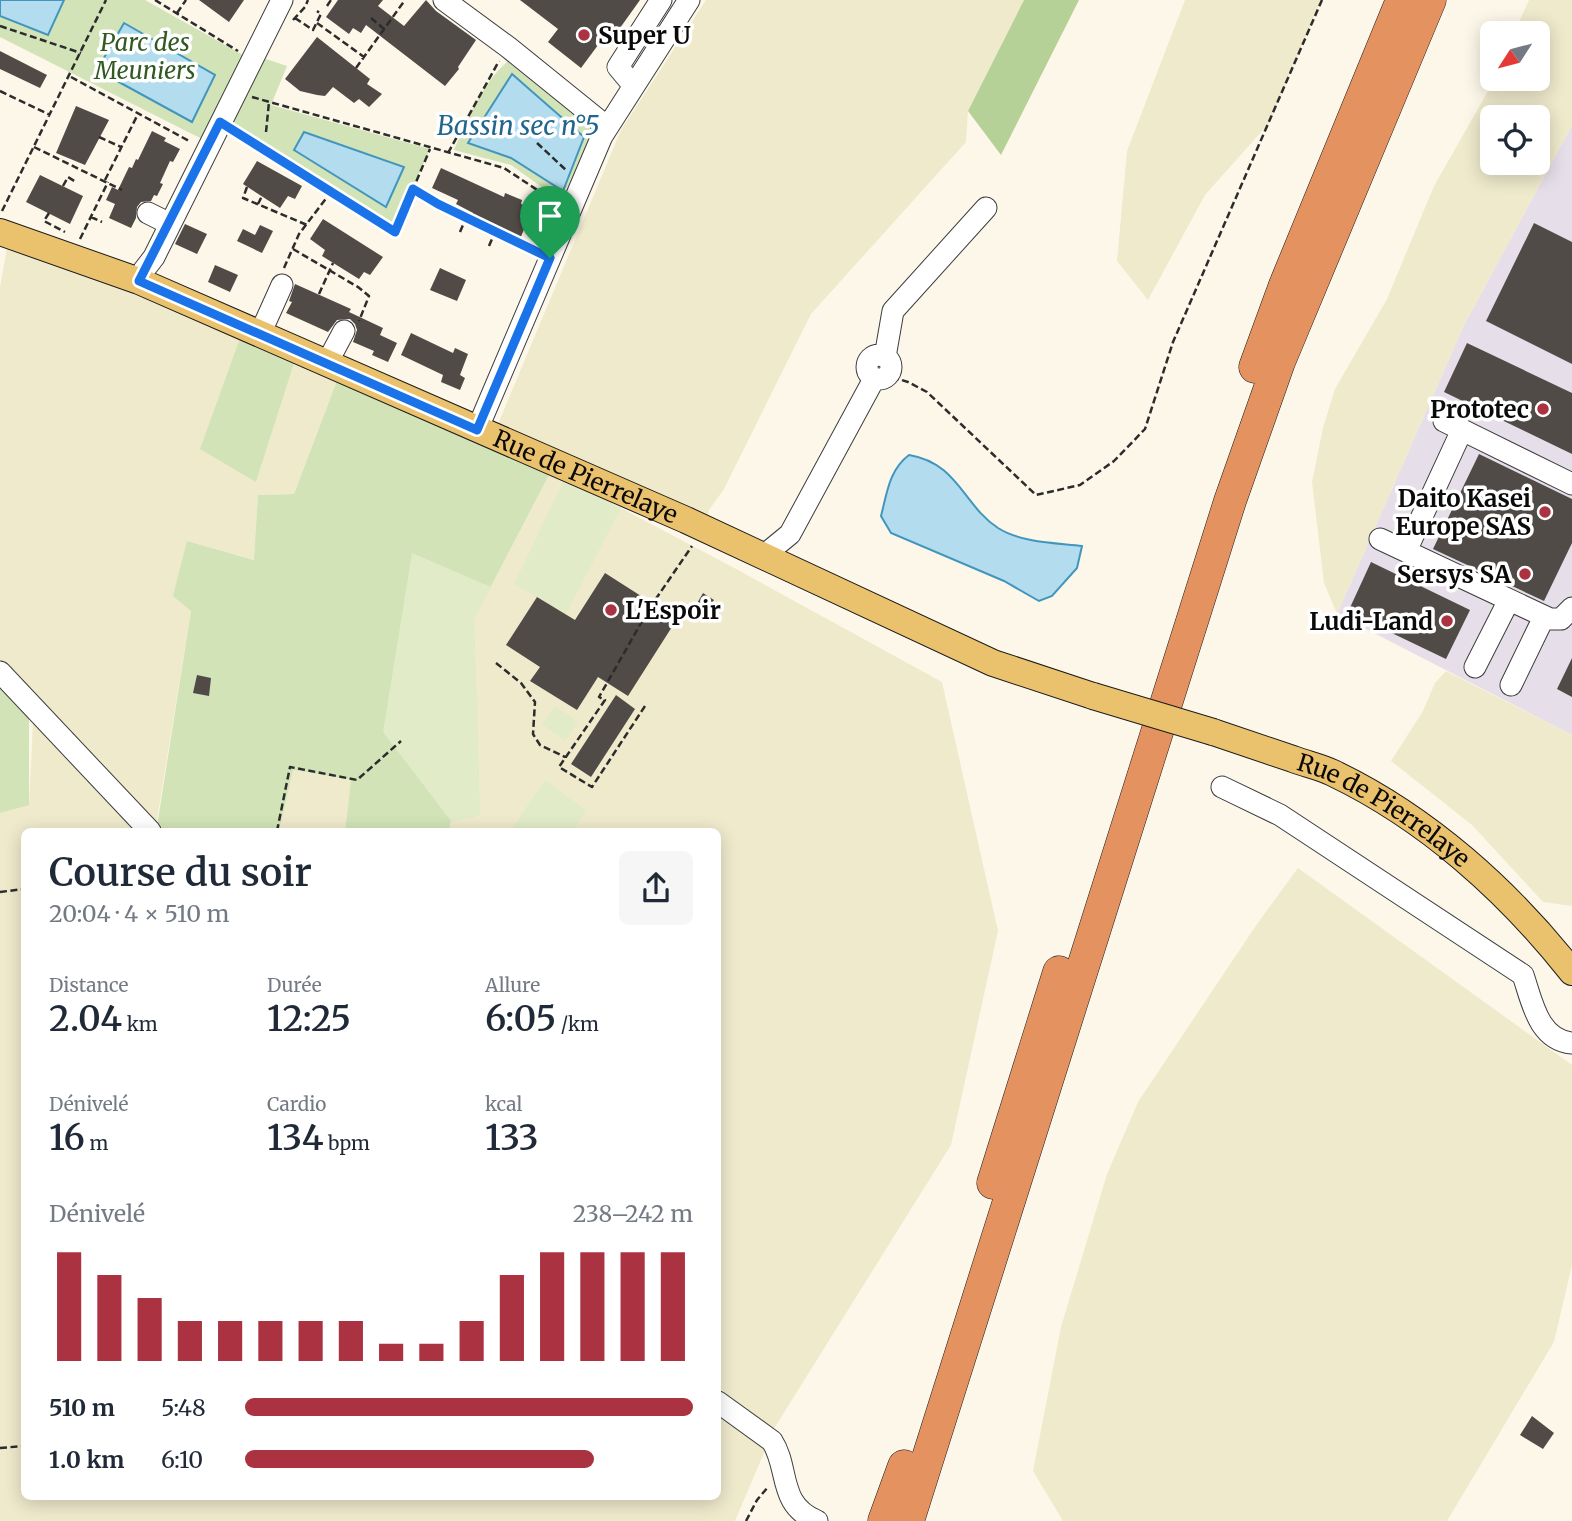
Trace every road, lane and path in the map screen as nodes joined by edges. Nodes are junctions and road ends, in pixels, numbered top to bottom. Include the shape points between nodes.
1 (106, 0) edge
2 (155, 0) edge
3 (186, 0) edge
4 (282, 0) edge
5 (331, 0) edge
6 (405, 0) edge
7 (444, 0) edge
8 (661, 0) edge
9 (689, 0) edge
10 (1322, 0) edge
11 (1384, 0) edge
12 (1402, 0) edge
13 (1430, 0) edge
14 (1449, 0) edge
15 (327, 6) dead end
16 (317, 12) dead end
17 (177, 13) junction
18 (295, 18) dead end
19 (370, 18) dead end
20 (317, 23) junction
21 (0, 26) edge
22 (384, 29) junction
23 (508, 47) junction
24 (81, 53) junction
25 (363, 57) junction
26 (251, 59) junction
27 (1374, 63) junction
28 (356, 68) dead end
29 (70, 76) junction
30 (634, 85) junction
31 (254, 86) dead end
32 (0, 91) edge
33 (270, 102) junction
34 (1384, 107) junction
35 (138, 113) junction
36 (50, 115) junction
37 (220, 122) junction
38 (607, 127) junction
39 (266, 132) dead end
40 (99, 137) dead end
41 (537, 143) dead end
42 (34, 147) junction
43 (121, 147) junction
44 (430, 149) junction
45 (206, 150) junction
46 (448, 153) junction
47 (572, 176) dead end
48 (107, 181) junction
49 (76, 182) dead end
50 (63, 186) dead end
51 (247, 187) dead end
52 (413, 189) junction
53 (122, 190) dead end
54 (331, 192) junction
55 (262, 196) dead end
56 (558, 203) dead end
57 (258, 204) junction
58 (275, 205) dead end
59 (986, 208) dead end
60 (272, 211) junction
61 (49, 213) dead end
62 (148, 213) dead end
63 (0, 214) edge
64 (91, 217) junction
65 (466, 218) junction
66 (102, 222) dead end
67 (170, 224) junction
68 (307, 226) junction
69 (0, 232) edge
70 (460, 232) dead end
71 (495, 232) junction
72 (70, 246) junction
73 (489, 246) dead end
74 (293, 249) junction
75 (550, 258) junction
76 (333, 263) dead end
77 (330, 270) junction
78 (139, 281) junction
79 (282, 285) joint
80 (319, 295) dead end
81 (351, 326) joint
82 (261, 334) junction
83 (327, 363) junction
84 (883, 371) junction
85 (477, 430) junction
86 (1572, 484) edge
87 (703, 528) junction
88 (790, 534) junction
89 (1380, 538) dead end
90 (1406, 551) junction
91 (762, 556) junction
92 (790, 570) junction
93 (1509, 600) junction
94 (1572, 608) edge
95 (1544, 617) junction
96 (496, 663) dead end
97 (1475, 667) dead end
98 (0, 672) edge
99 (1511, 685) dead end
100 (645, 706) dead end
101 (401, 741) dead end
102 (565, 758) junction
103 (1222, 787) dead end
104 (147, 828) edge
105 (278, 828) edge
106 (21, 889) edge
107 (0, 892) edge
108 (1533, 925) junction
109 (1572, 956) edge
110 (1572, 972) edge
111 (1570, 1042) edge
112 (721, 1404) edge
113 (21, 1446) edge
114 (0, 1448) edge
115 (783, 1478) junction
116 (746, 1521) edge
117 (817, 1521) edge
118 (884, 1521) edge
119 (908, 1521) edge

1 - 24 path
2 - 17 path
3 - 17 path
4 - 26 street
5 - 15 path
6 - 22 path
7 - 23 street
8 - 30 street via 618,67
9 - 30 street
10 - 84 path via 1173,342 1145,429 1114,461 1080,485 1036,495 927,392
11 - 27 highway
12 - 27 highway
13 - 34 highway
14 - 34 highway via 1397,95
16 - 20 path via 321,15
17 - 26 path
18 - 20 path via 313,30
19 - 22 path
20 - 25 path
21 - 24 path
22 - 25 path
23 - 38 street
23 - 46 path
24 - 29 path
25 - 28 path
26 - 37 street
27 - 118 highway via 1210,490
29 - 35 path
29 - 36 path
30 - 38 street
31 - 33 path via 250,97
32 - 36 path
33 - 39 path
33 - 44 path
34 - 119 highway via 1279,362 1230,501
35 - 43 path
35 - 45 path
36 - 42 path
37 - 45 street
37 - 54 path
38 - 75 street
40 - 43 path
41 - 47 path
42 - 48 path
42 - 63 path
43 - 48 path
44 - 46 path
44 - 52 path
45 - 67 street
46 - 56 path via 505,168
48 - 53 path
48 - 64 path
49 - 50 path via 68,177
51 - 57 path via 243,198
52 - 54 path via 395,232
52 - 65 path
54 - 68 path
55 - 57 path
57 - 60 path
58 - 60 path
59 - 84 street via 894,311
60 - 68 path
61 - 72 path via 44,221
62 - 67 street
64 - 66 path
64 - 72 path
65 - 70 path
65 - 71 path
67 - 78 street
68 - 74 path
69 - 72 main road, Rue de Pierrelaye
71 - 73 path
71 - 75 path
72 - 78 main road, Rue de Pierrelaye
74 - 77 path
74 - 79 path via 278,279
75 - 85 street
76 - 77 path
77 - 80 path
77 - 81 path via 369,296
78 - 82 main road, Rue de Pierrelaye
79 - 82 street
81 - 83 street
82 - 83 main road, Rue de Pierrelaye
83 - 85 main road, Rue de Pierrelaye
84 - 88 street
85 - 87 main road, Rue de Pierrelaye
86 - 90 street via 1453,426
87 - 91 main road, Rue de Pierrelaye
87 - 102 path via 649,609 599,696 605,700
88 - 91 street
88 - 92 street
89 - 90 street
90 - 93 street
91 - 92 main road, Rue de Pierrelaye
92 - 108 main road, Rue de Pierrelaye, bridge via 993,663 1332,772 1447,844
93 - 95 street
93 - 97 street
94 - 95 street via 1561,619
95 - 99 street
96 - 102 path via 521,683 535,702 534,734 540,745
98 - 104 street
100 - 102 path via 592,787 559,767
101 - 105 path via 357,780 290,767
103 - 111 street via 1280,815 1523,975 1537,1019 1552,1036
106 - 107 path
108 - 109 main road, Rue de Pierrelaye
108 - 110 main road, Rue de Pierrelaye
112 - 115 street via 772,1441
113 - 114 path
115 - 116 path via 768,1486
115 - 117 street via 794,1502

